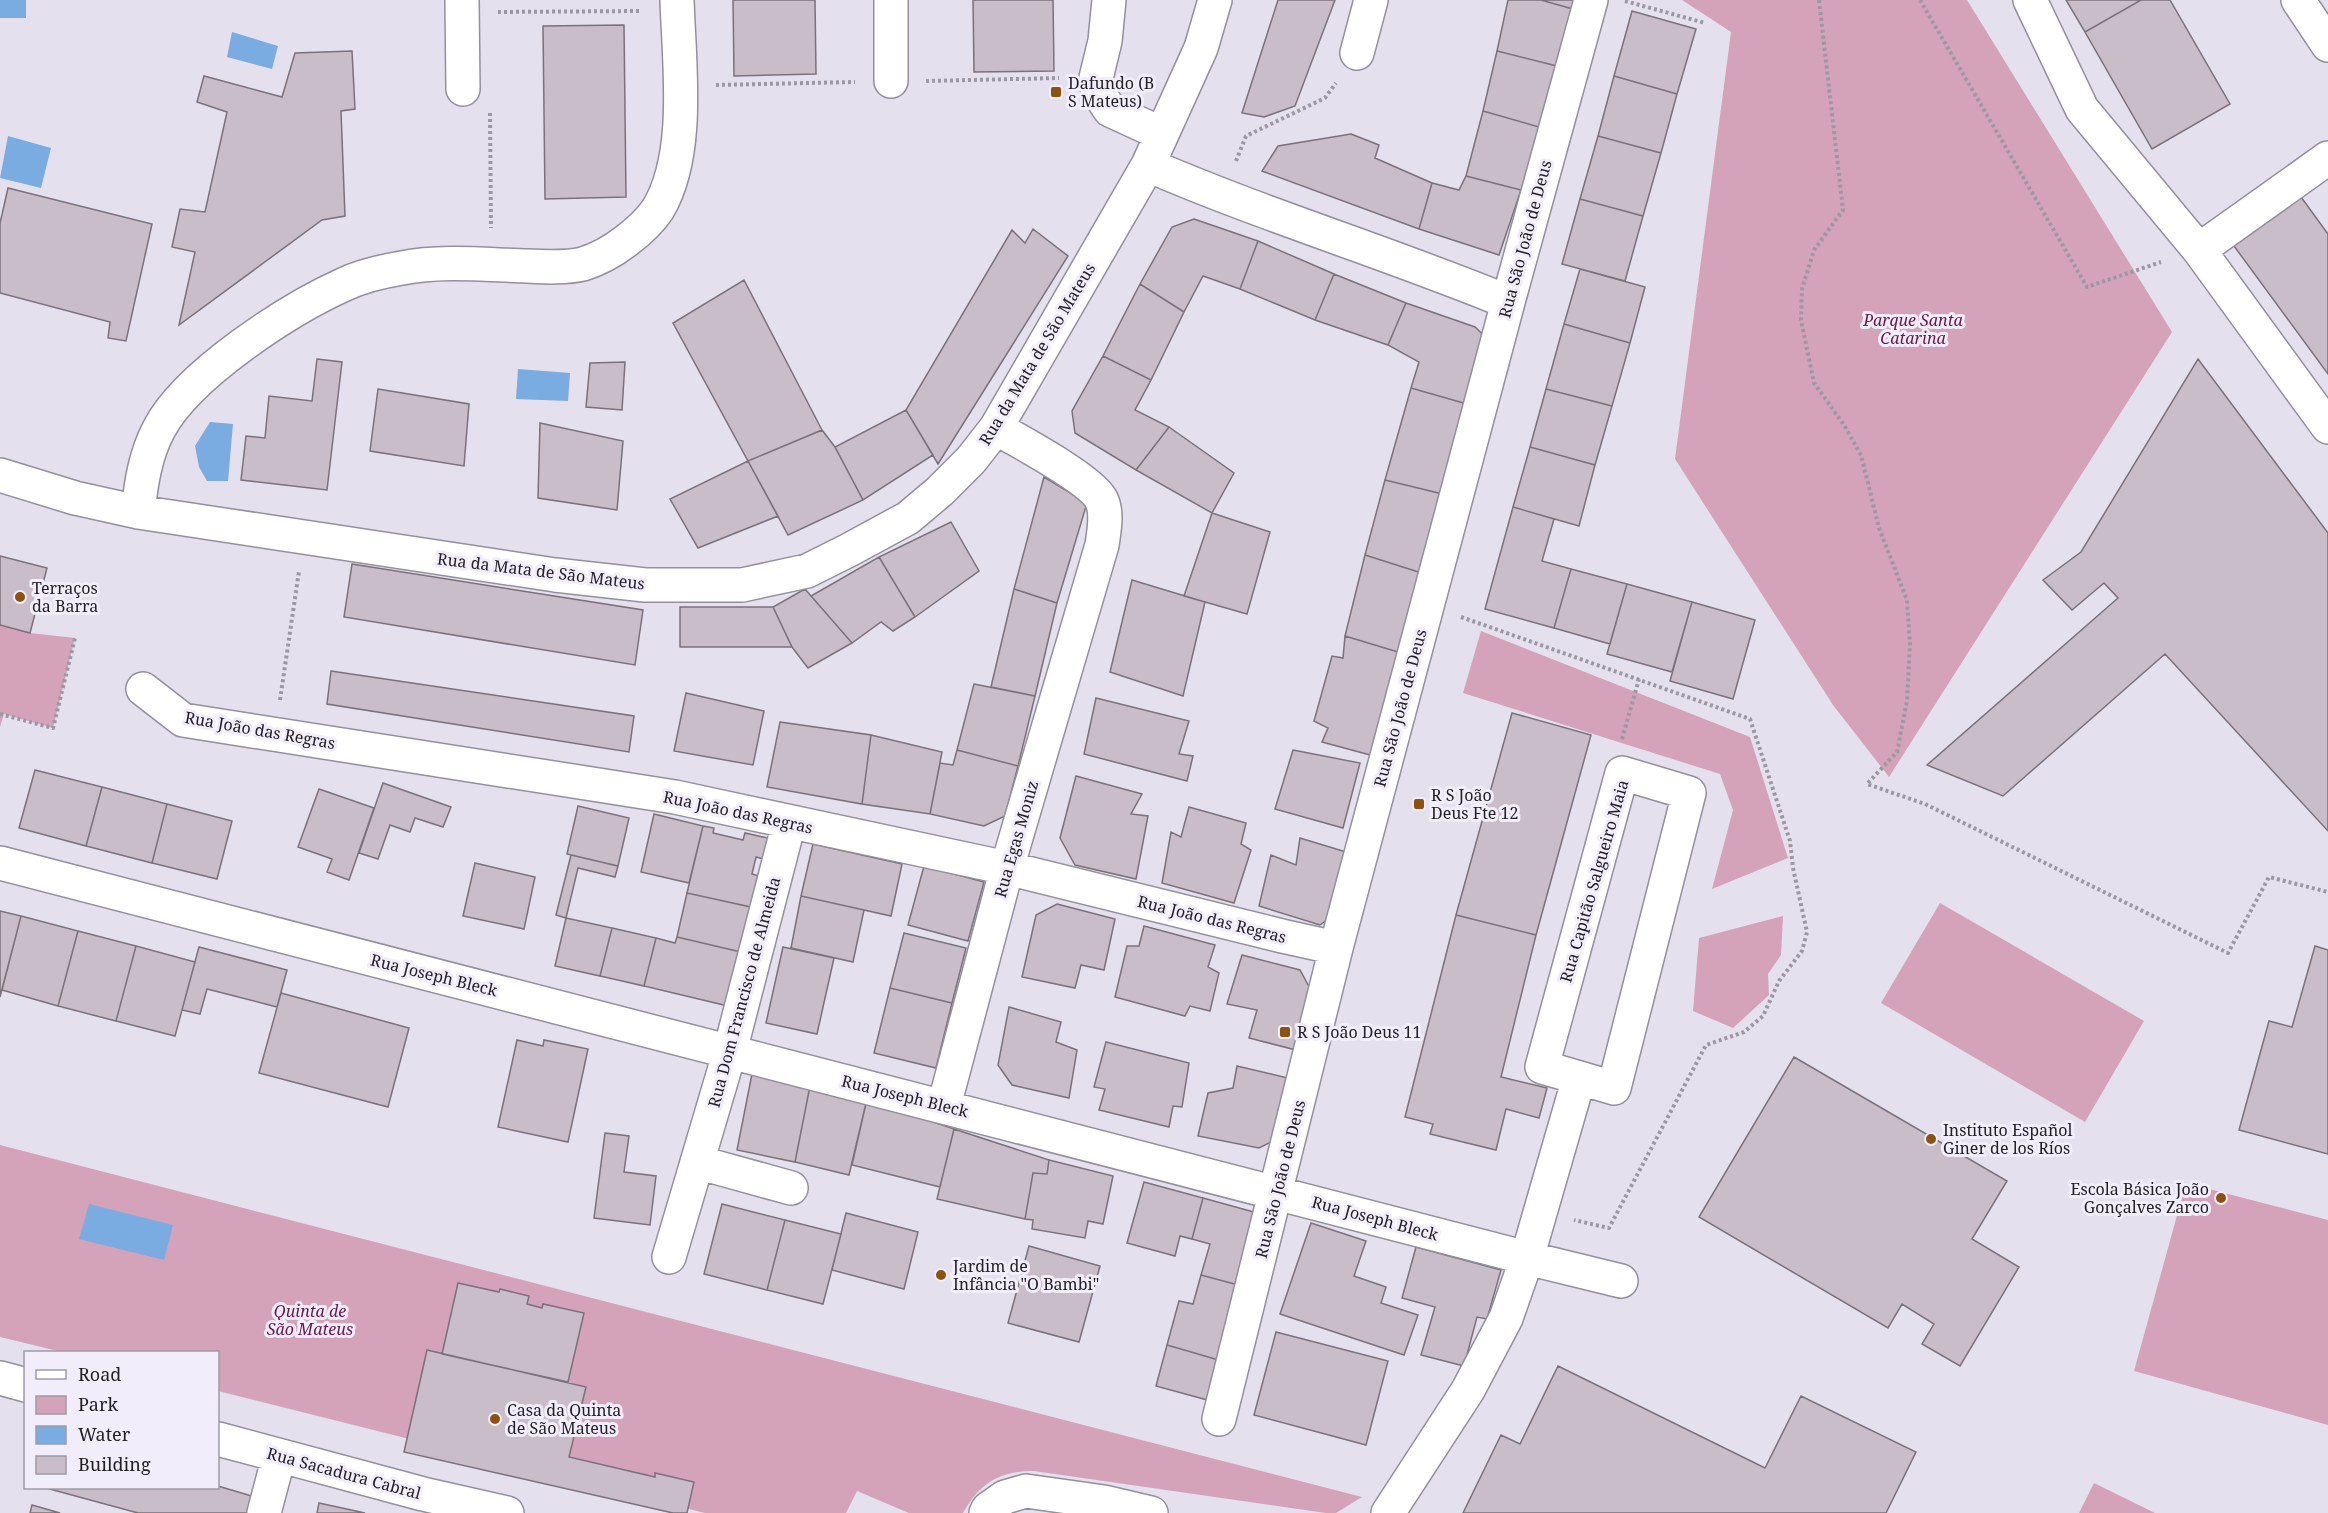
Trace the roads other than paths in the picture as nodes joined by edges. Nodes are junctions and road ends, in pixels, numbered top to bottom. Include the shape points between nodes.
1 (891, 0) edge
2 (1109, 0) edge
3 (1215, 0) edge
4 (1371, 0) edge
5 (1592, 0) edge
6 (2030, 0) edge
7 (2298, 0) edge
8 (462, 6) edge
9 (678, 6) edge
10 (2328, 45) edge
11 (1357, 53) dead end
12 (891, 81) dead end
13 (477, 96) road end
14 (1162, 134) junction
15 (2328, 158) edge
16 (1148, 165) junction
17 (2199, 250) junction
18 (1508, 302) junction
19 (2328, 427) edge
20 (996, 428) junction
21 (0, 475) edge
22 (138, 512) junction
23 (143, 689) dead end
24 (789, 823) junction
25 (0, 863) edge
26 (1007, 868) junction
27 (1336, 948) junction
28 (730, 1051) junction
29 (1579, 1078) junction
30 (944, 1106) junction
31 (697, 1162) junction
32 (791, 1188) dead end
33 (1277, 1193) junction
34 (669, 1257) dead end
35 (1527, 1258) junction
36 (1621, 1281) dead end
37 (0, 1378) edge
38 (24, 1384) edge
39 (1219, 1419) dead end
40 (219, 1439) edge
41 (279, 1456) junction
42 (264, 1513) edge
43 (507, 1513) edge
44 (986, 1513) edge
45 (1152, 1513) edge
46 (1388, 1513) edge

1 - 12 street
2 - 14 street via 1096,78 1098,92 1110,110
3 - 14 street, Rua da Mata de São Mateus via 1201,48
4 - 11 street
5 - 18 street, Rua São João de Deus
6 - 17 street via 2082,109
7 - 10 street
8 - 13 street
9 - 22 street via 680,144 674,172 657,211 638,232 610,254 581,264 428,264 401,268 348,283 302,306 211,370 179,399 158,430 141,477
14 - 16 street, Rua da Mata de São Mateus
15 - 17 street
16 - 18 street via 1222,197
16 - 20 street, Rua da Mata de São Mateus
17 - 19 street
18 - 27 street, Rua São João de Deus
20 - 22 street, Rua da Mata de São Mateus via 971,460 908,518 807,571 742,585 645,585 555,575
20 - 26 street, Rua Egas Moniz via 1087,484 1101,500 1105,520 1102,545
21 - 22 street, Rua da Mata de São Mateus
23 - 24 street, Rua João das Regras via 183,720 675,797
24 - 26 street, Rua João das Regras
24 - 28 street, Rua Dom Francisco de Almeida
25 - 28 street, Rua Joseph Bleck
26 - 27 street, Rua João das Regras
26 - 30 street, Rua Egas Moniz
27 - 33 street, Rua São João de Deus
28 - 30 street, Rua Joseph Bleck
28 - 31 street, Rua Dom Francisco de Almeida
29 - 29 street, Rua Capitão Salgueiro Maia via 1614,1088 1689,793 1622,773 1542,1067
29 - 35 street
30 - 33 street, Rua Joseph Bleck
31 - 32 street
31 - 34 street, Rua Dom Francisco de Almeida
33 - 35 street, Rua Joseph Bleck
33 - 39 street, Rua São João de Deus
35 - 36 street, Rua Joseph Bleck
35 - 46 street via 1506,1318 1468,1390
37 - 38 street
40 - 41 street, Rua Sacadura Cabral
41 - 42 street
41 - 43 street, Rua Sacadura Cabral
44 - 45 street via 1005,1497 1026,1491

